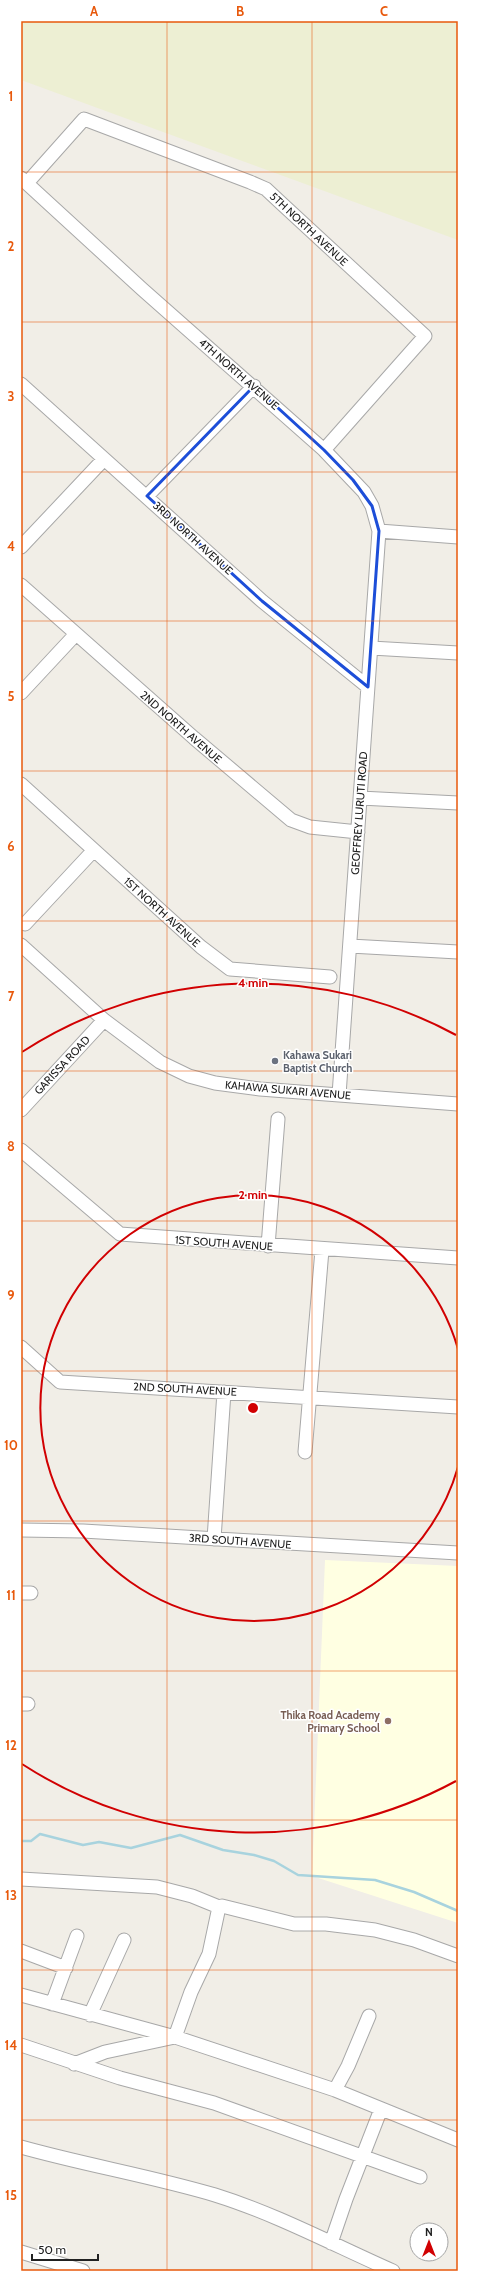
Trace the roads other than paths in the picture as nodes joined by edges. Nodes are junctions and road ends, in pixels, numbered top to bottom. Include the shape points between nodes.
1 (24, 180) edge
2 (21, 384) edge
3 (254, 386) junction
4 (324, 450) junction
5 (104, 459) junction
6 (148, 496) junction
7 (379, 531) junction
8 (458, 537) edge
9 (21, 547) edge
10 (21, 585) edge
11 (75, 635) junction
12 (371, 648) junction
13 (458, 653) edge
14 (368, 687) junction
15 (21, 693) edge
16 (21, 784) edge
17 (360, 798) junction
18 (458, 803) edge
19 (358, 832) junction
20 (94, 850) junction
21 (25, 924) dead end
22 (21, 945) edge
23 (350, 946) junction
24 (458, 952) edge
25 (338, 977) junction
26 (104, 1020) junction
27 (339, 1095) junction
28 (458, 1104) edge
29 (22, 1106) edge
30 (278, 1119) dead end
31 (21, 1150) edge
32 (268, 1246) junction
33 (322, 1250) junction
34 (458, 1258) edge
35 (21, 1347) edge
36 (224, 1392) junction
37 (308, 1396) junction
38 (458, 1406) edge
39 (305, 1452) dead end
40 (21, 1530) edge
41 (214, 1539) junction
42 (458, 1553) edge
43 (21, 1879) edge
44 (219, 1907) junction
45 (77, 1936) dead end
46 (124, 1940) dead end
47 (21, 1951) edge
48 (458, 1956) edge
49 (66, 1968) junction
50 (21, 1995) edge
51 (52, 2004) junction
52 (90, 2015) junction
53 (369, 2016) dead end
54 (175, 2037) junction
55 (21, 2045) edge
56 (74, 2064) junction
57 (335, 2090) junction
58 (381, 2109) junction
59 (458, 2140) edge
60 (21, 2147) edge
61 (362, 2156) junction
62 (420, 2177) dead end
63 (331, 2243) junction
64 (21, 2252) edge
65 (83, 2271) edge
66 (393, 2271) edge

1 - 3 street, 4TH NORTH AVENUE via 142,289
1 - 4 street, 5TH NORTH AVENUE via 84,119 266,189 425,336
2 - 5 street, 3RD NORTH AVENUE
3 - 4 street, 4TH NORTH AVENUE
3 - 6 street
4 - 7 street, 4TH NORTH AVENUE via 364,492 372,506
5 - 6 street, 3RD NORTH AVENUE
5 - 9 street
6 - 14 street, 3RD NORTH AVENUE via 262,601
7 - 8 street
7 - 12 street, GEOFFREY LURUTI ROAD
10 - 11 street, 2ND NORTH AVENUE
11 - 15 street
11 - 19 street, 2ND NORTH AVENUE via 291,820 310,827
12 - 13 street
12 - 14 street, GEOFFREY LURUTI ROAD
14 - 17 street, GEOFFREY LURUTI ROAD
16 - 20 street, 1ST NORTH AVENUE
17 - 18 street
17 - 19 street, GEOFFREY LURUTI ROAD
19 - 23 street, GEOFFREY LURUTI ROAD
20 - 21 street
20 - 25 street, 1ST NORTH AVENUE via 201,947 230,969
22 - 26 street, KAHAWA SUKARI AVENUE
23 - 24 street
23 - 25 street, GEOFFREY LURUTI ROAD
25 - 27 street, GEOFFREY LURUTI ROAD
26 - 27 street, KAHAWA SUKARI AVENUE via 160,1062 189,1076 215,1084
26 - 29 street, GARISSA ROAD
27 - 28 street, KAHAWA SUKARI AVENUE
30 - 32 street
31 - 32 street, 1ST SOUTH AVENUE via 120,1234
32 - 33 street, 1ST SOUTH AVENUE
33 - 34 street, 1ST SOUTH AVENUE
33 - 37 street
35 - 36 street, 2ND SOUTH AVENUE via 60,1382
36 - 37 street, 2ND SOUTH AVENUE
36 - 41 street
37 - 38 street, 2ND SOUTH AVENUE
37 - 39 street
40 - 41 street, 3RD SOUTH AVENUE
41 - 42 street, 3RD SOUTH AVENUE
43 - 44 street via 157,1887 192,1896
44 - 48 street via 294,1924 326,1924 375,1930 414,1940
44 - 54 street via 209,1954 191,1992
45 - 49 street
46 - 52 street
47 - 49 street
49 - 51 street
50 - 51 street
51 - 52 street
52 - 54 street
53 - 57 street
54 - 56 street via 106,2052
54 - 57 street
55 - 56 street
56 - 61 street via 214,2103
57 - 58 street
58 - 59 street
58 - 61 street
60 - 63 street via 120,2173 169,2182 216,2196 281,2220
61 - 62 street
61 - 63 street
63 - 66 street
64 - 65 street

